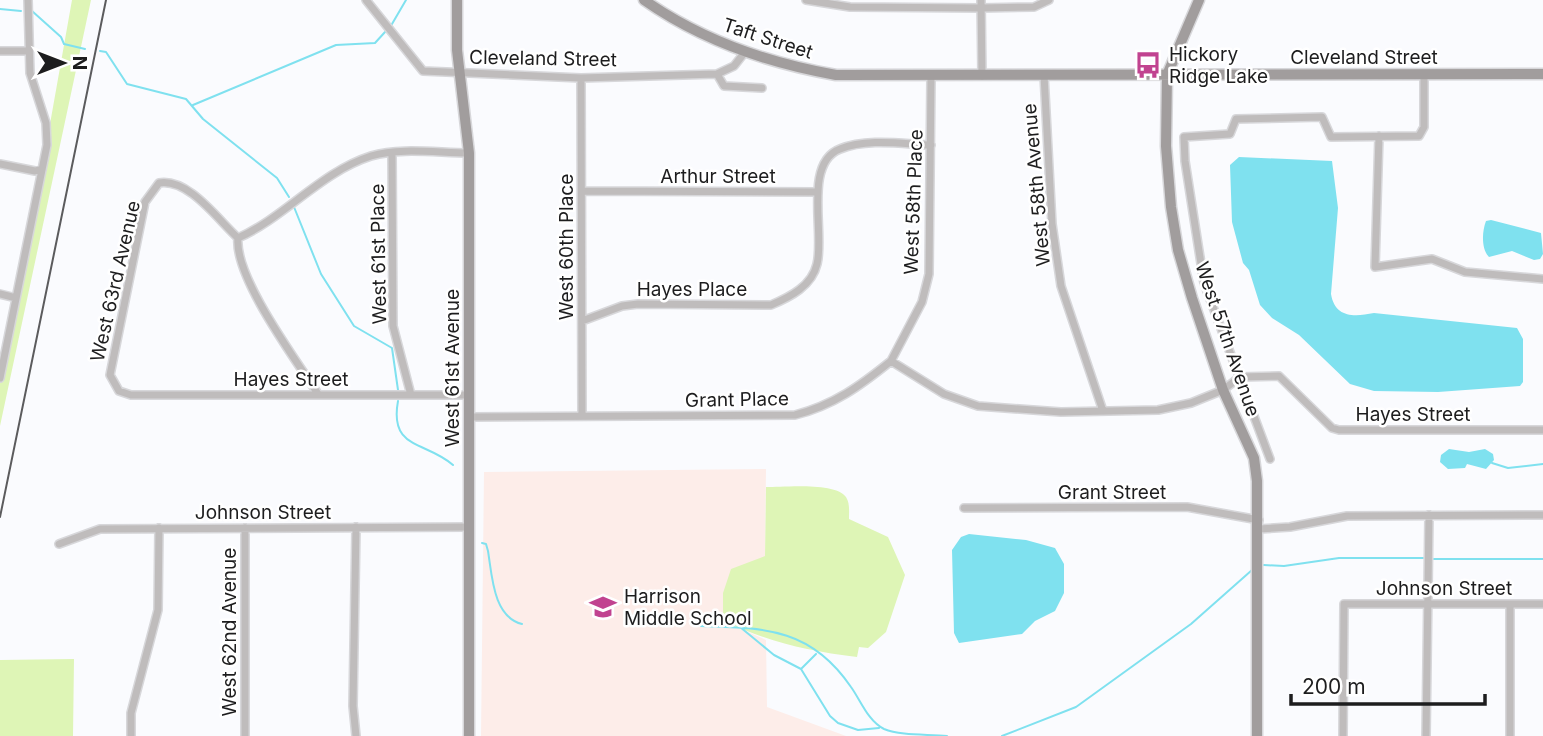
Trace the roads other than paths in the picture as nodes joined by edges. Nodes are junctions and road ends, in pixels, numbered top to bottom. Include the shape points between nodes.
1 (28, 0) edge
2 (366, 0) edge
3 (457, 0) edge
4 (645, 0) edge
5 (806, 0) edge
6 (1049, 0) edge
7 (1199, 0) edge
8 (981, 4) edge
9 (0, 51) edge
10 (27, 51) junction
11 (745, 52) junction
12 (717, 74) junction
13 (1424, 74) junction
14 (1543, 74) edge
15 (459, 75) junction
16 (1044, 75) junction
17 (1167, 75) junction
18 (891, 76) joint
19 (982, 76) junction
20 (931, 77) junction
21 (580, 78) junction
22 (762, 88) dead end
23 (1379, 136) junction
24 (931, 145) junction
25 (392, 153) junction
26 (469, 153) junction
27 (0, 164) edge
28 (42, 169) junction
29 (582, 191) junction
30 (818, 192) junction
31 (238, 238) junction
32 (1543, 279) edge
33 (0, 293) edge
34 (16, 298) junction
35 (582, 321) junction
36 (891, 361) junction
37 (1240, 377) junction
38 (0, 378) edge
39 (115, 387) joint
40 (1223, 390) junction
41 (318, 394) junction
42 (411, 395) junction
43 (469, 395) junction
44 (1103, 411) junction
45 (582, 416) junction
46 (470, 417) junction
47 (1543, 430) edge
48 (1270, 459) dead end
49 (964, 508) dead end
50 (1429, 515) junction
51 (1543, 515) edge
52 (1259, 525) junction
53 (356, 527) junction
54 (470, 527) junction
55 (159, 528) junction
56 (245, 528) junction
57 (59, 544) dead end
58 (1428, 603) junction
59 (1543, 604) edge
60 (1510, 605) junction
61 (131, 736) edge
62 (245, 736) edge
63 (356, 736) edge
64 (469, 736) edge
65 (1257, 736) edge
66 (1343, 736) edge
67 (1426, 736) edge
68 (1510, 736) edge

1 - 10 street
2 - 15 street, Cleveland Street via 424,71
3 - 15 main road, West 61st Avenue
4 - 11 main road, Taft Street via 676,21
5 - 8 street via 850,6
6 - 8 street via 1034,7
7 - 17 main road, West 57th Avenue
8 - 19 street
9 - 10 street
10 - 28 street via 46,123
11 - 12 street via 734,66
11 - 18 main road, Taft Street via 790,67 836,75
12 - 21 street, Cleveland Street
12 - 22 street via 724,86
13 - 14 main road, Cleveland Street
13 - 17 main road, Cleveland Street
13 - 23 street via 1424,127 1419,135
15 - 21 street, Cleveland Street
15 - 26 main road, West 61st Avenue
16 - 17 main road, Cleveland Street
16 - 19 main road, Cleveland Street
16 - 44 street, West 58th Avenue via 1052,223 1061,286
17 - 40 main road, West 57th Avenue via 1166,146 1178,250
18 - 20 main road, Cleveland Street
19 - 20 main road, Cleveland Street
20 - 24 street, West 58th Place
21 - 29 street, West 60th Place
23 - 32 street via 1375,267 1432,259 1465,272
23 - 37 street via 1331,137 1322,117 1236,119 1230,134 1184,137 1204,283
24 - 30 street via 839,149 827,158
24 - 36 street, West 58th Place via 929,274 922,302
25 - 26 street
25 - 31 street via 351,163 260,228
25 - 42 street, West 61st Place via 393,326
26 - 43 main road, West 61st Avenue
27 - 28 street
28 - 34 street
29 - 30 street, Arthur Street
29 - 35 street, West 60th Place
30 - 35 street, Hayes Place via 817,263 789,298 771,305 638,304
31 - 39 street, West 63rd Avenue via 184,187 159,183 145,202 110,375
31 - 41 street via 237,251 263,309
33 - 34 street
34 - 38 street
35 - 45 street, West 60th Place
36 - 44 street via 944,394 978,406
36 - 45 street, Grant Place via 847,396 795,415
37 - 40 street
37 - 47 street, Hayes Street via 1285,379 1339,430
37 - 48 street
39 - 41 street, Hayes Street via 131,395
40 - 44 street via 1158,410
40 - 52 main road, West 57th Avenue via 1254,458
41 - 42 street, Hayes Street
42 - 43 street, Hayes Street
43 - 46 main road, West 61st Avenue
45 - 46 street, Grant Place
46 - 54 main road, West 61st Avenue
49 - 52 street, Grant Street via 1187,507
50 - 51 street, Grant Street
50 - 52 street, Grant Street via 1347,516 1290,527
50 - 58 street
52 - 65 main road, West 57th Avenue
53 - 54 street, Johnson Street
53 - 56 street, Johnson Street
53 - 63 street
54 - 64 main road, West 61st Avenue
55 - 56 street, Johnson Street
55 - 57 street, Johnson Street via 100,529
55 - 61 street via 159,610 131,713
56 - 62 street, West 62nd Avenue
58 - 60 street, Johnson Street
58 - 66 street, Johnson Street via 1344,604
58 - 67 street
59 - 60 street, Johnson Street
60 - 68 street

